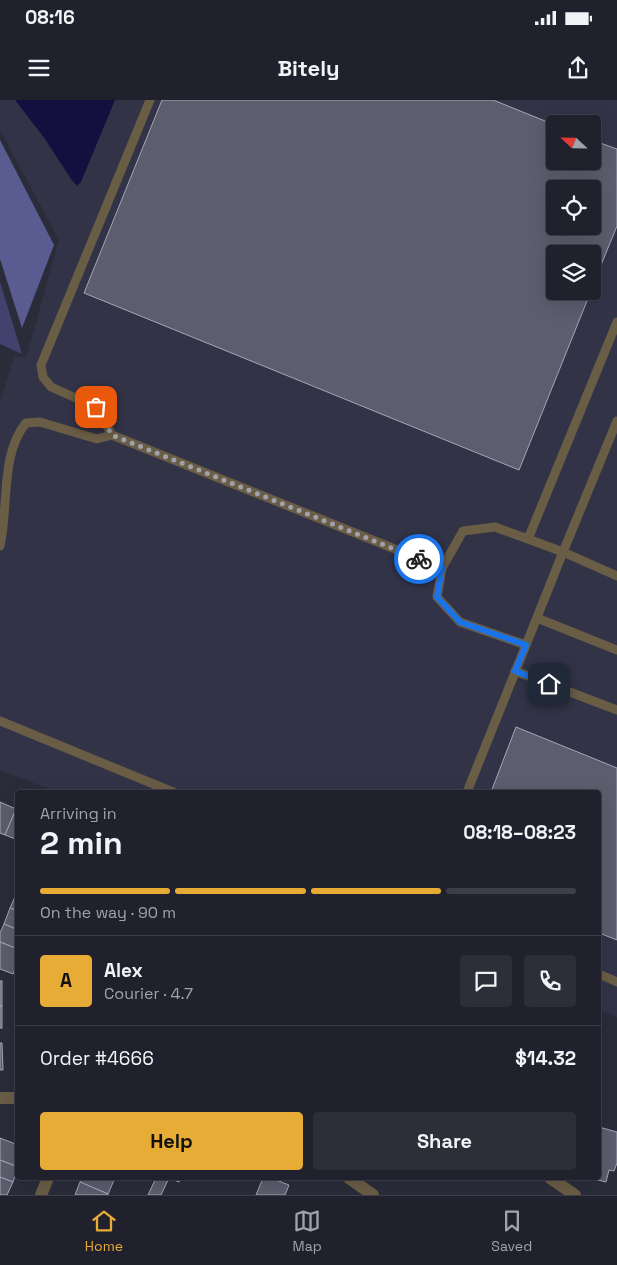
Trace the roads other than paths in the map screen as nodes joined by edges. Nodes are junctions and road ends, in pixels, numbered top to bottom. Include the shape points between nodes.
1 (150, 100) edge
2 (617, 322) edge
3 (617, 421) edge
4 (112, 435) junction
5 (528, 539) junction
6 (0, 546) edge
7 (563, 552) junction
8 (442, 568) junction
9 (617, 576) edge
10 (537, 618) junction
11 (526, 645) junction
12 (617, 650) edge
13 (515, 671) junction
14 (617, 710) edge
15 (0, 721) edge
16 (168, 790) edge
17 (468, 790) edge
18 (601, 975) edge
19 (617, 982) edge
20 (0, 1098) edge
21 (15, 1098) edge
22 (47, 1180) edge
23 (352, 1180) edge
24 (553, 1180) edge
25 (41, 1195) edge
26 (373, 1195) edge
27 (575, 1195) edge

1 - 4 lane via 41,365 43,377 51,387 96,407
2 - 5 lane
3 - 7 lane
4 - 6 lane via 97,439 40,422 26,423 18,432 11,450
4 - 8 lane
5 - 7 lane
5 - 8 lane via 495,527 463,531
7 - 9 lane
7 - 10 lane
8 - 11 lane via 437,597 460,622
10 - 11 lane
10 - 12 lane
11 - 13 lane
13 - 14 lane
13 - 17 lane
15 - 16 lane
18 - 19 lane
20 - 21 street
22 - 25 street
23 - 26 street
24 - 27 street

